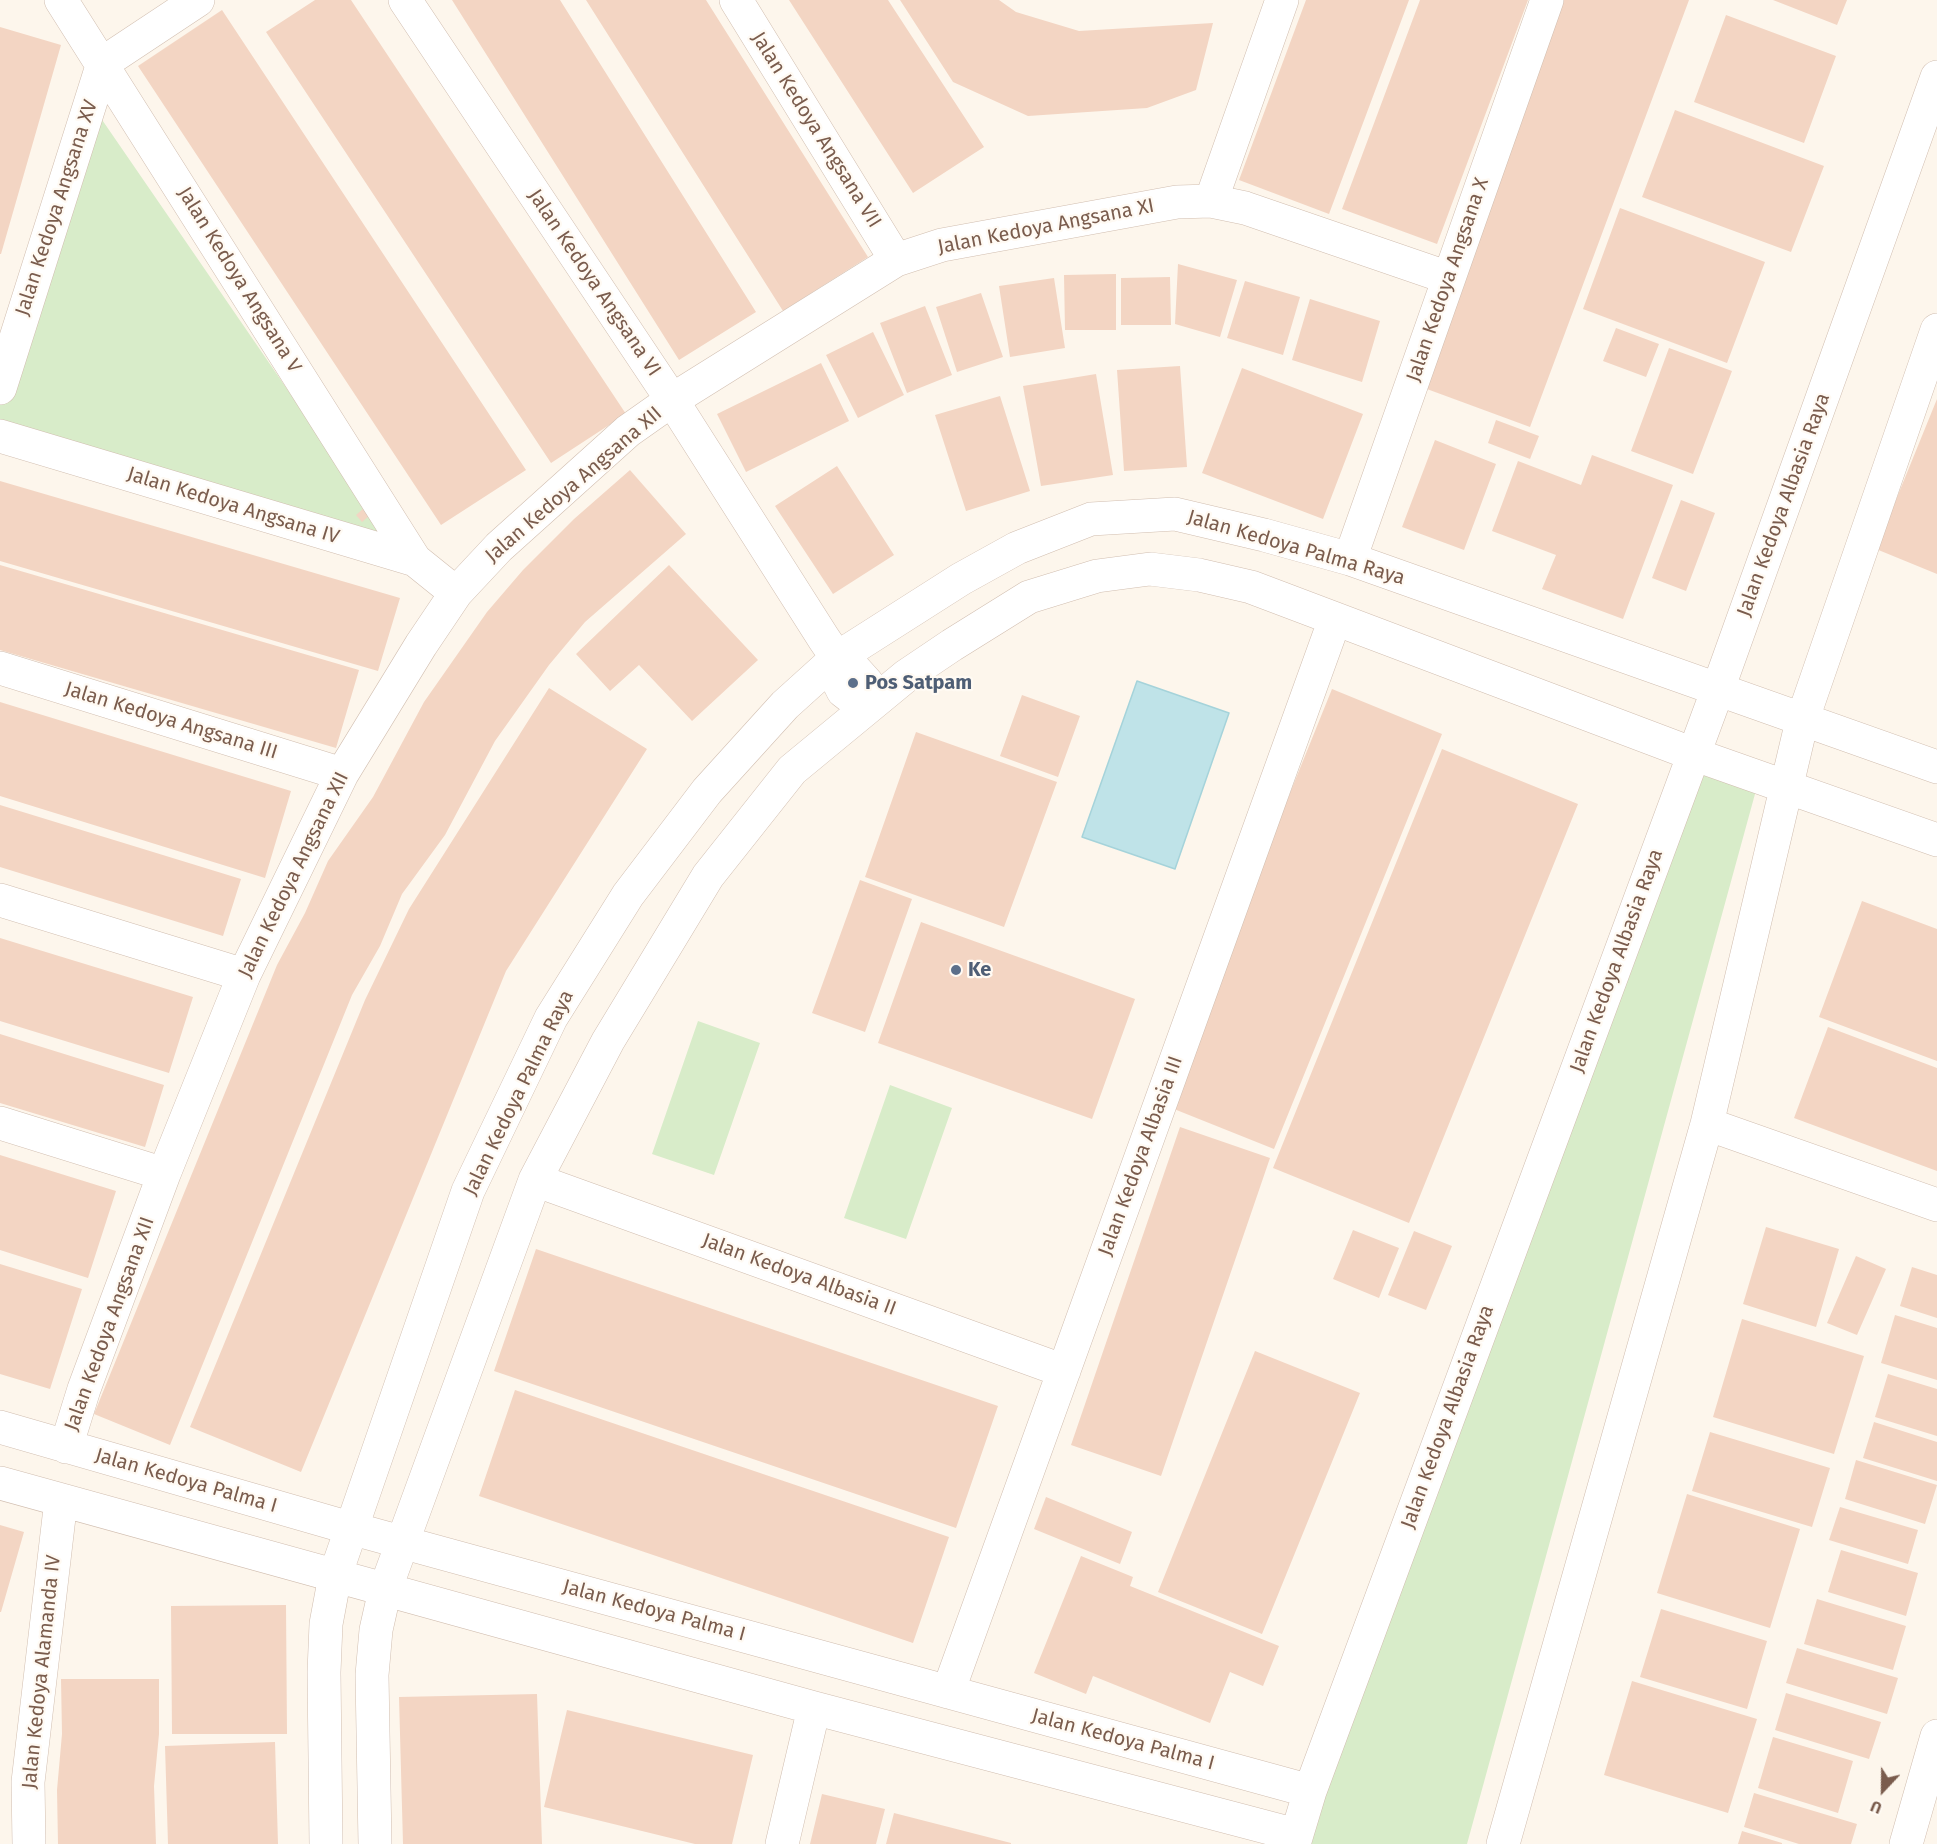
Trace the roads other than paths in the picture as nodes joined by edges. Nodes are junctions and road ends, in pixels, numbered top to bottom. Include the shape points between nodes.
1 (61, 0) edge
2 (198, 0) edge
3 (405, 0) edge
4 (735, 0) edge
5 (1281, 0) edge
6 (1547, 0) edge
7 (103, 63) junction
8 (1937, 77) edge
9 (1211, 201) junction
10 (896, 260) junction
11 (1449, 278) junction
12 (1937, 330) edge
13 (0, 388) edge
14 (672, 400) junction
15 (0, 436) edge
16 (1350, 559) junction
17 (416, 560) junction
18 (456, 593) junction
19 (1335, 619) junction
20 (837, 658) junction
21 (0, 668) edge
22 (1718, 689) junction
23 (867, 706) junction
24 (1802, 721) junction
25 (1693, 754) junction
26 (1937, 767) edge
27 (342, 774) junction
28 (1787, 787) junction
29 (1937, 840) edge
30 (0, 900) edge
31 (244, 975) junction
32 (0, 1123) edge
33 (1707, 1124) junction
34 (164, 1174) junction
35 (535, 1180) junction
36 (1937, 1205) edge
37 (1064, 1371) junction
38 (0, 1427) edge
39 (66, 1447) junction
40 (0, 1483) edge
41 (61, 1500) junction
42 (350, 1528) junction
43 (402, 1542) junction
44 (335, 1576) junction
45 (385, 1590) junction
46 (948, 1692) junction
47 (814, 1708) junction
48 (1937, 1736) edge
49 (14, 1778) edge
50 (1930, 1789) edge
51 (1310, 1791) junction
52 (1295, 1839) edge
53 (29, 1844) edge
54 (326, 1844) edge
55 (375, 1844) edge
56 (782, 1844) edge
57 (1503, 1844) edge
58 (1906, 1844) edge

1 - 7 street, Jalan Kedoya Angsana V
2 - 7 street
3 - 14 street, Jalan Kedoya Angsana VI
4 - 10 street, Jalan Kedoya Angsana VII
5 - 9 street
6 - 11 street, Jalan Kedoya Angsana X
7 - 13 street, Jalan Kedoya Angsana XV
7 - 17 street, Jalan Kedoya Angsana V
8 - 22 street, Jalan Kedoya Albasia Raya
9 - 10 street, Jalan Kedoya Angsana XI via 1177,202 954,243
9 - 11 street, Jalan Kedoya Angsana XI via 1245,207
10 - 14 street, Jalan Kedoya Angsana XI
11 - 16 street, Jalan Kedoya Angsana X
12 - 24 street
14 - 18 street, Jalan Kedoya Angsana XII via 628,431 499,547
14 - 20 street, Jalan Kedoya Angsana VI
15 - 17 street, Jalan Kedoya Angsana IV
16 - 20 street, Jalan Kedoya Palma Raya via 1174,514 1091,519 1017,548
16 - 22 street, Jalan Kedoya Palma Raya
17 - 18 street, Jalan Kedoya Angsana IV
18 - 27 street, Jalan Kedoya Angsana XII
19 - 23 street via 1251,587 1199,575 1150,569 1097,576 1029,597 906,676
19 - 25 street
19 - 37 street, Jalan Kedoya Albasia III
20 - 23 street, Jalan Kedoya Angsana VI via 860,672 870,692
20 - 42 street, Jalan Kedoya Palma Raya via 785,705 707,792 628,895 551,1018 468,1191
21 - 27 street, Jalan Kedoya Angsana III
22 - 24 street, Jalan Kedoya Palma Raya
22 - 25 street, Jalan Kedoya Albasia Raya
23 - 35 street via 792,770 708,876 608,1041
24 - 26 street, Jalan Kedoya Palma Raya
24 - 28 street
25 - 28 street
25 - 51 street, Jalan Kedoya Albasia Raya
27 - 31 street, Jalan Kedoya Angsana XII
28 - 29 street
28 - 33 street
30 - 31 street
31 - 34 street, Jalan Kedoya Angsana XII
32 - 34 street
33 - 36 street
33 - 57 street
34 - 39 street, Jalan Kedoya Angsana XII
35 - 37 street, Jalan Kedoya Albasia II
35 - 43 street
37 - 46 street, Jalan Kedoya Albasia III
38 - 39 street, Jalan Kedoya Palma I
39 - 42 street, Jalan Kedoya Palma I
40 - 41 street
41 - 44 street
41 - 49 street, Jalan Kedoya Alamanda IV
42 - 43 street, Jalan Kedoya Palma I
42 - 44 street, Jalan Kedoya Palma Raya
43 - 45 street
43 - 46 street, Jalan Kedoya Palma I
44 - 45 street
44 - 54 street, Jalan Kedoya Palma Raya via 326,1624 324,1672
45 - 47 street
45 - 55 street via 372,1675
46 - 51 street, Jalan Kedoya Palma I
47 - 52 street
47 - 56 street
48 - 50 street
49 - 53 street, Jalan Kedoya Alamanda IV
50 - 58 street
51 - 52 street, Jalan Kedoya Albasia Raya

